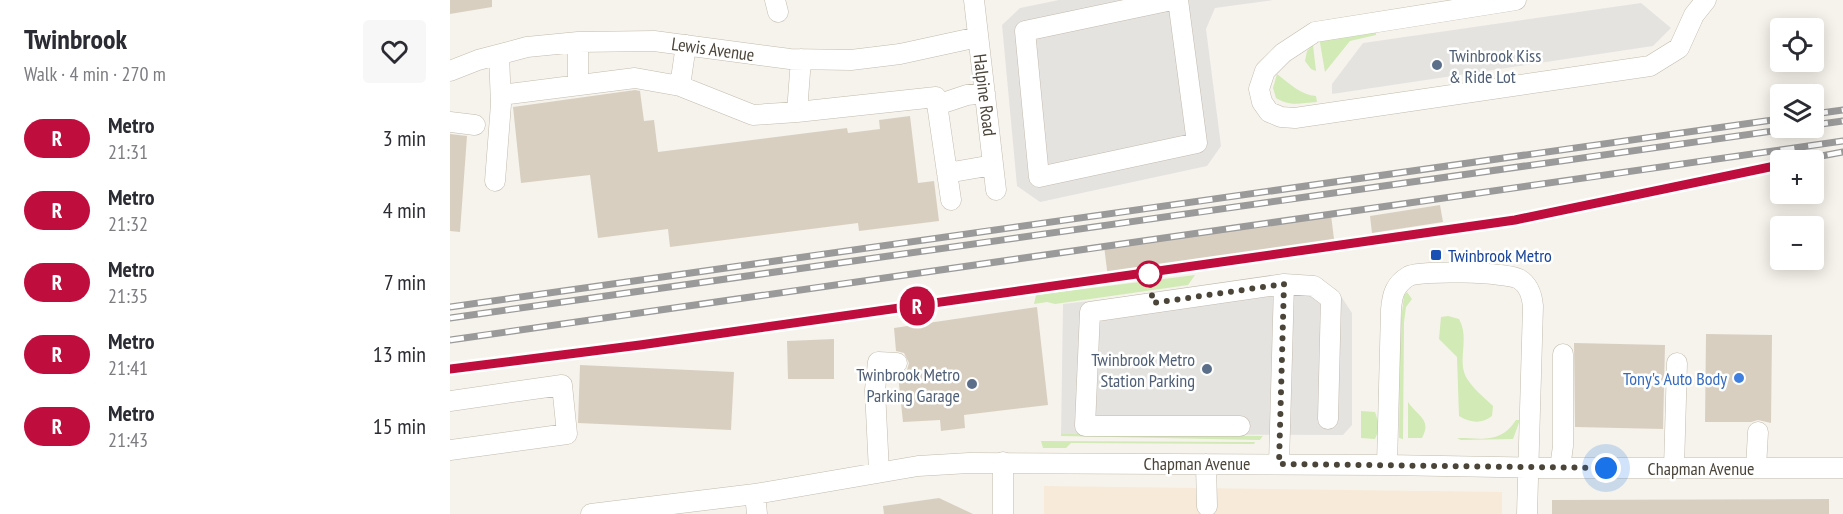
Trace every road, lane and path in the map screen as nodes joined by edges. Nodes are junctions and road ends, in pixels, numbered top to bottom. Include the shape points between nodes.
1 (974, 0) edge
2 (1172, 0) edge
3 (1178, 0) edge
4 (1516, 0) edge
5 (1695, 5) edge
6 (978, 37) junction
7 (578, 42) junction
8 (686, 45) junction
9 (499, 55) junction
10 (801, 60) junction
11 (450, 71) edge
12 (578, 85) junction
13 (680, 86) junction
14 (985, 93) junction
15 (501, 94) junction
16 (937, 105) junction
17 (796, 112) junction
18 (450, 122) edge
19 (475, 125) dead end
20 (993, 165) junction
21 (947, 172) junction
22 (495, 181) dead end
23 (996, 190) dead end
24 (951, 200) dead end
25 (1284, 284) junction
26 (1563, 354) dead end
27 (897, 363) dead end
28 (1677, 363) dead end
29 (450, 401) edge
30 (1328, 418) dead end
31 (1240, 426) dead end
32 (1758, 432) dead end
33 (450, 450) edge
34 (1003, 462) junction
35 (1206, 464) junction
36 (1279, 464) junction
37 (1387, 465) junction
38 (1527, 468) junction
39 (1560, 468) junction
40 (1674, 468) junction
41 (1756, 468) junction
42 (1843, 468) edge
43 (879, 472) junction
44 (755, 494) junction
45 (1207, 506) dead end
46 (591, 514) edge
47 (757, 514) edge
48 (1003, 514) edge
49 (1527, 514) edge

1 - 6 street, Halpine Road
2 - 3 street via 1025,31 1039,177 1197,143
4 - 5 street via 1315,32 1283,53 1265,72 1259,89 1262,102 1269,112 1295,118 1650,66 1679,48
6 - 10 street, Lewis Avenue via 900,54 851,60
6 - 14 street, Halpine Road
7 - 8 street, Lewis Avenue via 654,41
7 - 9 street, Lewis Avenue via 527,47
7 - 12 street
8 - 10 street, Lewis Avenue
8 - 13 street
9 - 11 street, Lewis Avenue
9 - 15 street
10 - 17 street
12 - 13 street via 635,78
12 - 15 street
13 - 17 street via 753,115
14 - 16 street
14 - 20 street, Halpine Road
15 - 22 street
16 - 17 street via 936,97
16 - 21 street
18 - 19 street
20 - 21 street
20 - 23 street, Halpine Road
21 - 24 street
25 - 30 street via 1314,286 1331,299
25 - 31 street via 1090,312 1085,426
25 - 36 street
26 - 39 street
27 - 43 street via 878,362 875,390
28 - 40 street
29 - 33 street via 562,385 567,434
32 - 41 street
34 - 35 street, Chapman Avenue
34 - 43 street, Chapman Avenue
34 - 48 street
35 - 36 street, Chapman Avenue
35 - 45 street
36 - 37 street, Chapman Avenue
37 - 38 street, Chapman Avenue
37 - 38 street via 1391,310 1395,289 1415,274 1497,273 1518,278 1532,297
38 - 39 street, Chapman Avenue
38 - 49 street
39 - 40 street, Chapman Avenue
40 - 41 street, Chapman Avenue
41 - 42 street, Chapman Avenue
43 - 44 street, Chapman Avenue
44 - 46 street, Chapman Avenue
44 - 47 street

